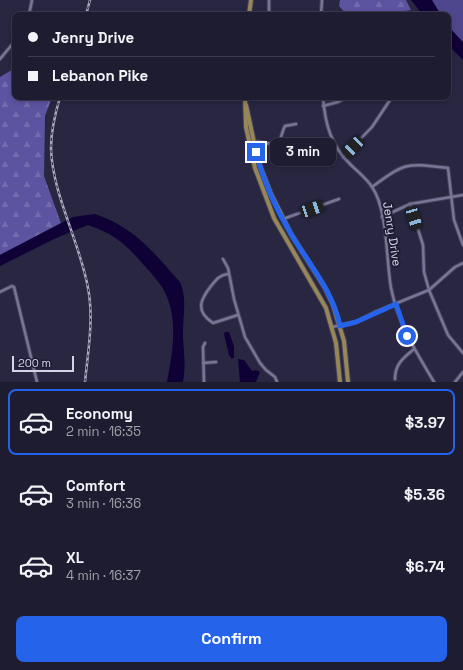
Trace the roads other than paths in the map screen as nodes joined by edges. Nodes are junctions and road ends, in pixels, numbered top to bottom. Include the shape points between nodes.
1 (32, 0) edge
2 (251, 0) edge
3 (270, 0) edge
4 (322, 0) edge
5 (30, 12) edge
6 (249, 12) edge
7 (269, 12) edge
8 (321, 12) edge
9 (12, 45) edge
10 (0, 59) edge
11 (245, 100) edge
12 (322, 100) edge
13 (342, 100) edge
14 (390, 100) edge
15 (245, 105) junction
16 (323, 106) junction
17 (296, 124) dead end
18 (253, 142) junction
19 (343, 157) junction
20 (261, 169) junction
21 (256, 170) junction
22 (372, 186) junction
23 (463, 195) edge
24 (450, 197) junction
25 (339, 199) dead end
26 (410, 204) junction
27 (282, 217) junction
28 (274, 218) junction
29 (382, 218) junction
30 (463, 245) edge
31 (223, 259) dead end
32 (463, 263) edge
33 (228, 274) junction
34 (429, 290) junction
35 (0, 292) edge
36 (396, 304) junction
37 (238, 315) junction
38 (336, 327) junction
39 (205, 343) dead end
40 (414, 349) junction
41 (463, 352) edge
42 (216, 362) dead end
43 (203, 363) junction
44 (463, 372) edge
45 (395, 379) dead end
46 (37, 382) edge
47 (204, 382) edge
48 (277, 382) edge
49 (340, 382) edge
50 (348, 382) edge
51 (434, 382) edge
52 (455, 382) edge

1 - 5 street
2 - 6 main road
3 - 7 street
4 - 8 street
9 - 10 street
11 - 15 main road
12 - 16 street, Jenry Drive
13 - 16 street
14 - 19 street via 372,127
15 - 18 main road
15 - 21 main road via 246,126
16 - 19 street, Jenry Drive via 330,135
17 - 18 street via 285,126 280,140 275,144 259,140
18 - 20 main road
19 - 22 street, Jenry Drive
20 - 21 main road
20 - 27 main road
21 - 28 main road
22 - 24 street via 398,168 407,165 448,168
22 - 29 street, Jenry Drive
23 - 24 street
24 - 26 street
24 - 30 street via 454,220
25 - 27 street
26 - 29 street
26 - 34 street via 422,245 424,272
27 - 28 main road
27 - 38 main road via 325,288 333,305
28 - 38 main road
29 - 36 street, Jenry Drive
31 - 33 street
32 - 34 street
33 - 37 street
33 - 37 street via 220,276 204,294 201,308 213,323
34 - 36 street
34 - 41 street via 448,336
35 - 46 street via 14,287
36 - 38 street via 356,322
36 - 40 street, Jenry Drive
37 - 48 street via 248,344 264,369 275,377
38 - 49 main road
38 - 50 main road via 345,356
39 - 43 street
40 - 45 street via 398,364
40 - 51 street, Jenry Drive
42 - 43 street
43 - 47 street
44 - 52 street

